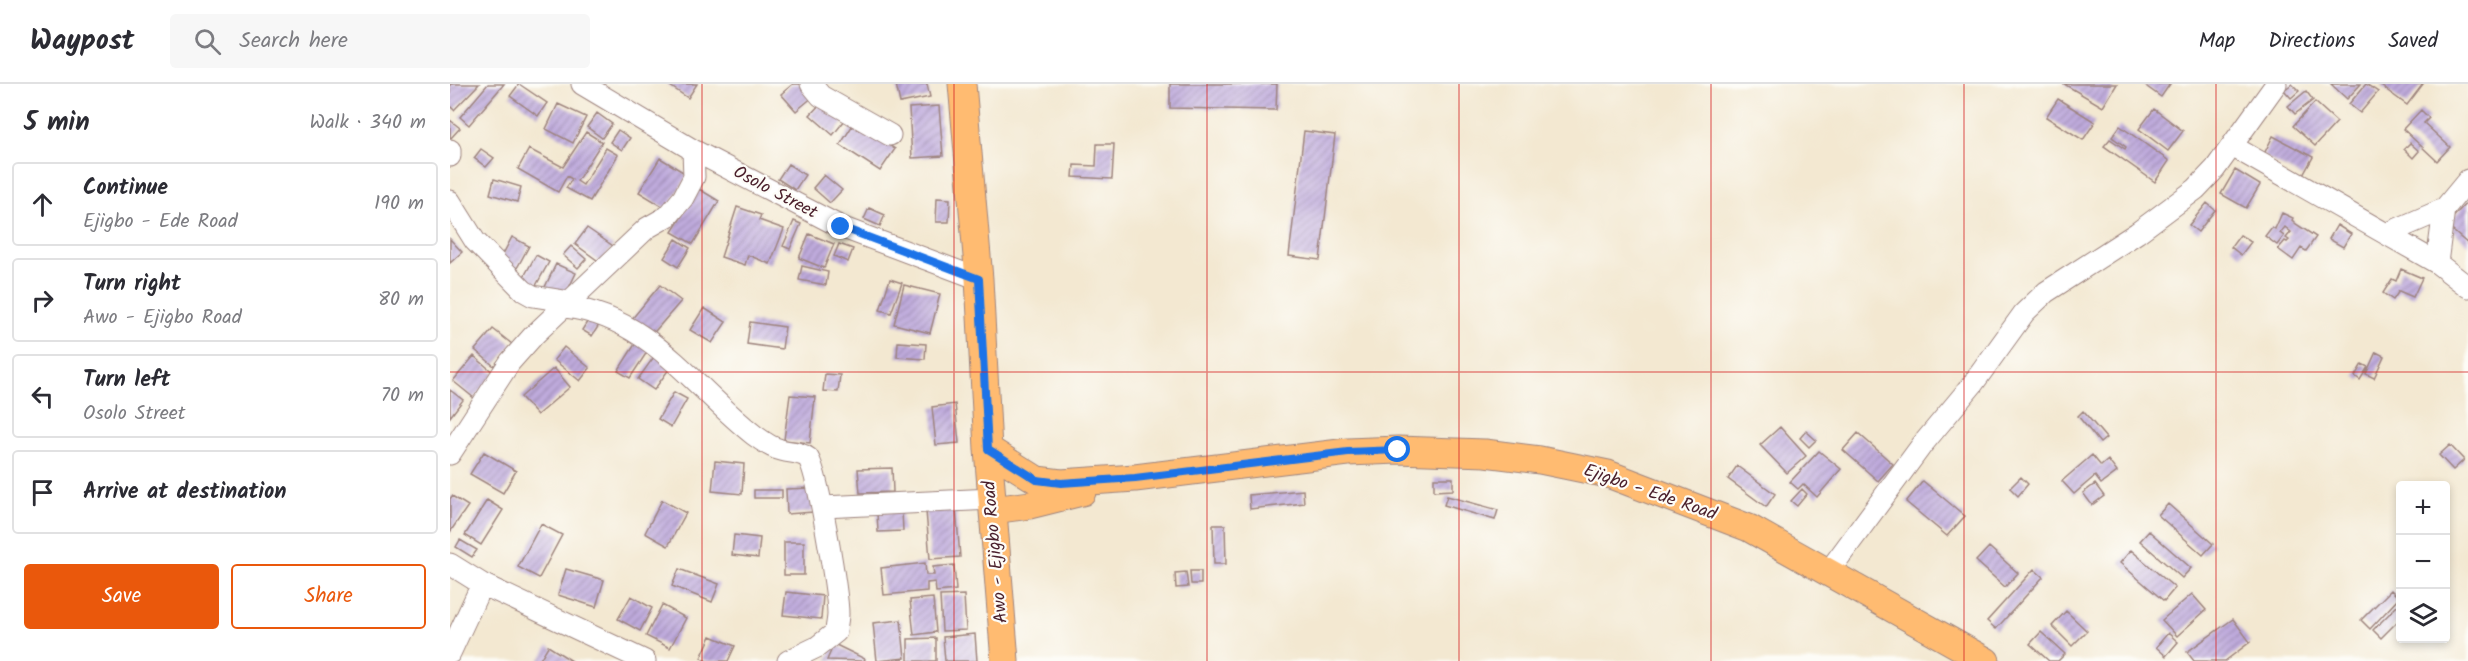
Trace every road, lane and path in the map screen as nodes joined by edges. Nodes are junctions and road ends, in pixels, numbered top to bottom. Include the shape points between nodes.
1 (582, 84) edge
2 (811, 84) edge
3 (962, 84) edge
4 (2276, 84) edge
5 (890, 135) dead end
6 (2232, 146) junction
7 (450, 150) edge
8 (693, 150) junction
9 (450, 156) edge
10 (2468, 180) edge
11 (450, 201) edge
12 (2444, 209) junction
13 (2386, 234) junction
14 (2437, 263) junction
15 (979, 279) junction
16 (2468, 287) edge
17 (568, 304) junction
18 (988, 449) junction
19 (450, 454) edge
20 (1135, 478) junction
21 (993, 504) junction
22 (823, 507) junction
23 (450, 564) edge
24 (1829, 571) junction
25 (482, 584) junction
26 (450, 652) edge
27 (645, 661) edge
28 (788, 661) edge
29 (1005, 661) edge
30 (1986, 661) edge

1 - 8 street, Osolo Street
2 - 5 street via 821,96
3 - 15 main road, Awo - Ejigbo Road
4 - 6 street
6 - 13 street
6 - 24 street via 2187,196 2046,292 2024,313
7 - 9 street
8 - 15 street, Osolo Street via 841,227
8 - 17 street via 694,177 683,198 668,216 647,228
10 - 12 street
11 - 17 street via 475,241 524,291
12 - 13 street
12 - 14 street
13 - 14 street
14 - 16 street
15 - 18 main road, Awo - Ejigbo Road
17 - 19 street via 510,362
17 - 22 street via 615,319 637,331 756,436 777,449 808,459 815,470
18 - 20 main road, Ejigbo - Ede Road via 1023,473 1047,482
18 - 21 main road, Awo - Ejigbo Road
20 - 21 main road, Ejigbo - Ede Road via 1030,505
20 - 24 main road, Ejigbo - Ede Road via 1348,452 1485,453 1540,460 1608,474 1749,528
21 - 22 street
21 - 29 main road, Awo - Ejigbo Road
22 - 28 street via 838,614 836,632 817,647
23 - 25 street
24 - 30 main road, Ejigbo - Ede Road
25 - 26 street
25 - 27 street

